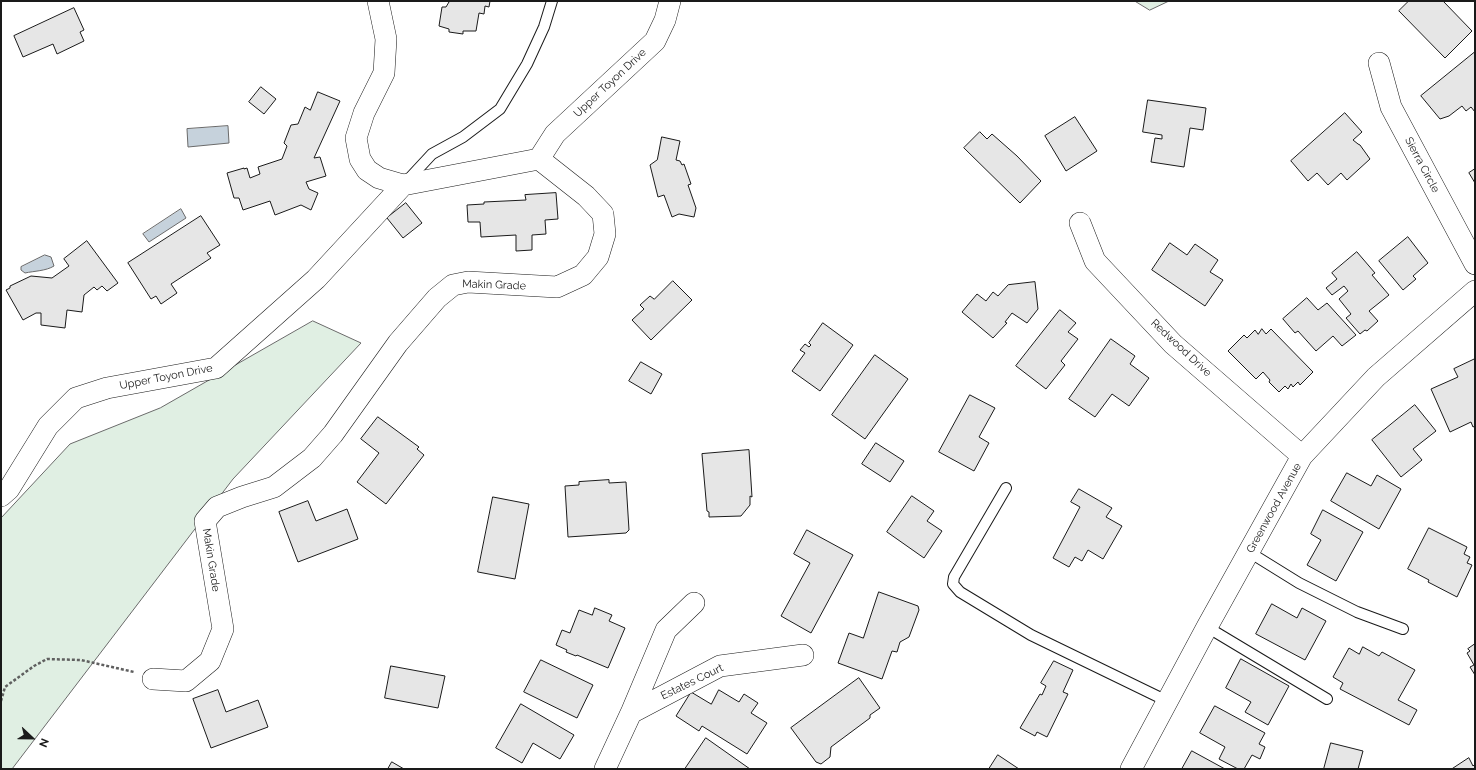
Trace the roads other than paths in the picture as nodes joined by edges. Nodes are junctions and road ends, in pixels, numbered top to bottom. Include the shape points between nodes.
1 (378, 1) edge
2 (552, 1) edge
3 (670, 1) edge
4 (1379, 63) dead end
5 (539, 159) junction
6 (403, 185) junction
7 (1080, 223) dead end
8 (1475, 264) edge
9 (1475, 291) edge
10 (1302, 456) junction
11 (1006, 488) dead end
12 (1, 496) edge
13 (1249, 552) junction
14 (694, 603) dead end
15 (1207, 627) junction
16 (1403, 629) dead end
17 (804, 656) dead end
18 (153, 679) road end
19 (1326, 699) dead end
20 (1167, 701) junction
21 (631, 712) junction
22 (605, 769) edge
23 (1131, 769) edge

1 - 6 street via 386,39 384,73 364,113 356,138 360,159 367,170 378,178
2 - 6 lane via 544,27 527,64 500,109 463,138 432,154
3 - 5 street, Upper Toyon Drive via 665,20 655,40 555,134
4 - 8 street, Sierra Circle via 1391,107
5 - 6 street
5 - 18 street, Makin Grade via 586,196 603,214 605,234 598,257 583,275 557,287 468,282 452,285 437,298 398,343 333,434 312,458 274,487 217,507 205,521 222,629 210,661 186,681
6 - 12 street, Upper Toyon Drive via 316,278 216,368 107,388 76,398 48,426 9,489
7 - 10 street, Redwood Drive via 1095,261 1168,338
9 - 10 street, Greenwood Avenue via 1376,377
10 - 13 street, Greenwood Avenue
11 - 20 lane via 954,577 953,584 960,592 1031,635
13 - 15 street, Greenwood Avenue
13 - 16 lane via 1299,583 1357,612
14 - 21 street via 666,630
15 - 19 lane
15 - 20 street, Greenwood Avenue
17 - 21 street, Estates Court via 720,666
20 - 23 street, Greenwood Avenue
21 - 22 street

